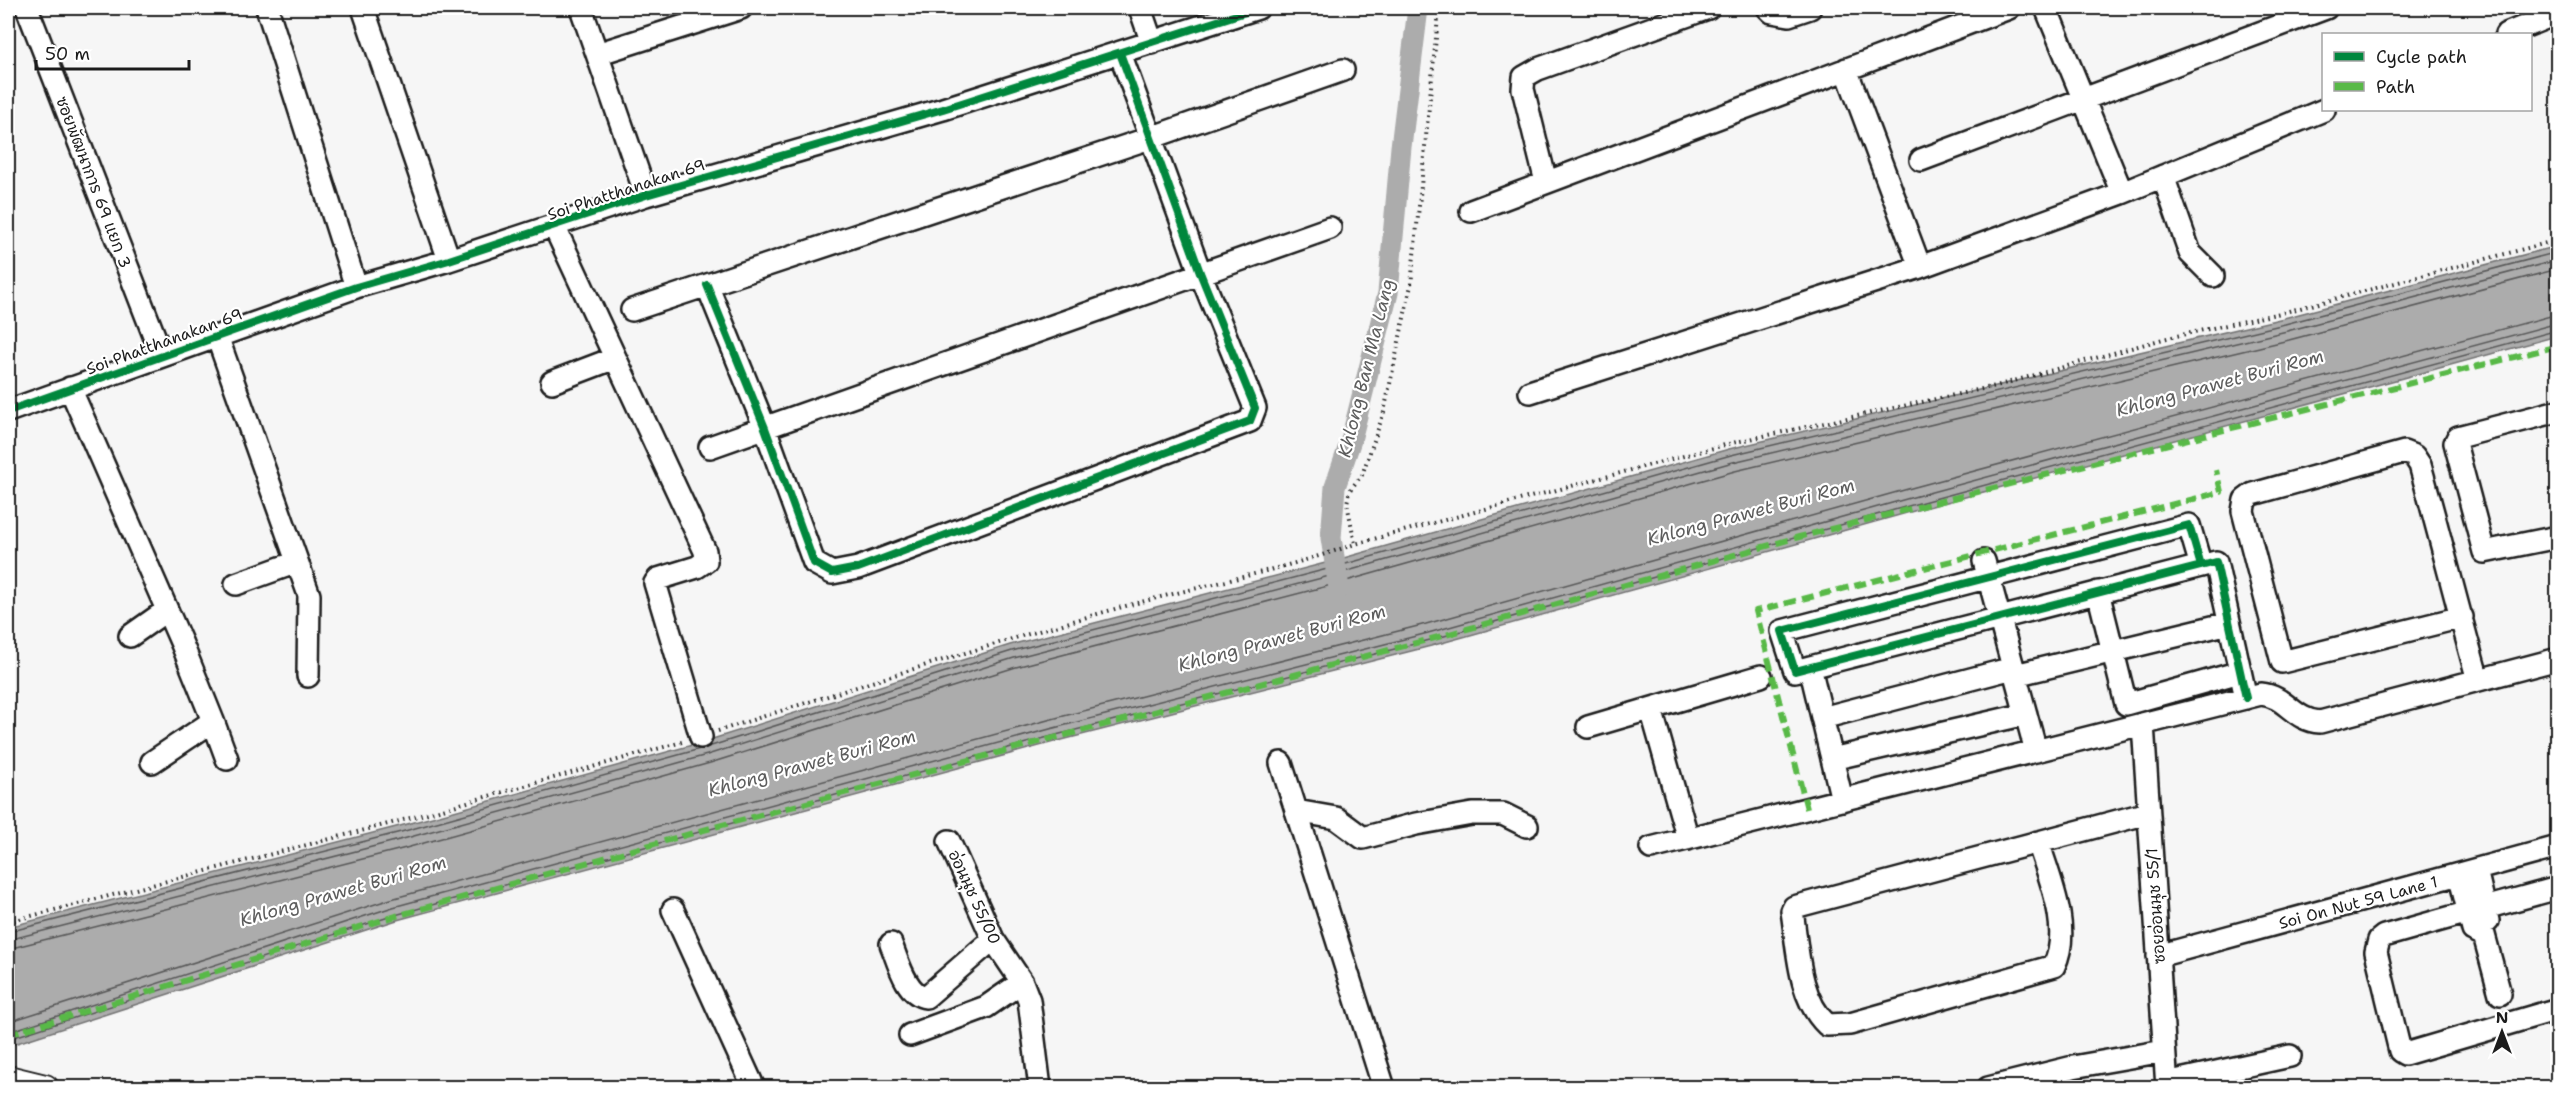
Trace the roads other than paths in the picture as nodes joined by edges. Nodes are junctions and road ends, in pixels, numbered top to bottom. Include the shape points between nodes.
1 (27, 8) edge
2 (267, 8) edge
3 (363, 8) edge
4 (580, 8) edge
5 (741, 8) edge
6 (1140, 8) edge
7 (1258, 8) edge
8 (1708, 8) edge
9 (1810, 8) edge
10 (2009, 8) edge
11 (2046, 8) edge
12 (2326, 8) edge
13 (1770, 10) edge
14 (2558, 13) edge
15 (2508, 33) edge
16 (1152, 43) junction
17 (1120, 52) junction
18 (597, 54) junction
19 (1846, 69) junction
20 (1343, 70) dead end
21 (2084, 98) junction
22 (2322, 111) edge
23 (1153, 137) junction
24 (1921, 160) dead end
25 (2163, 176) junction
26 (1546, 182) junction
27 (2122, 193) junction
28 (646, 195) junction
29 (1471, 211) dead end
30 (554, 226) junction
31 (1330, 228) dead end
32 (448, 260) junction
33 (1920, 267) junction
34 (1201, 275) junction
35 (2212, 276) dead end
36 (707, 285) junction
37 (356, 287) junction
38 (632, 310) dead end
39 (217, 336) junction
40 (162, 356) junction
41 (615, 358) junction
42 (552, 382) dead end
43 (70, 388) junction
44 (1530, 392) dead end
45 (8, 411) edge
46 (2558, 411) edge
47 (765, 428) junction
48 (710, 447) dead end
49 (2558, 537) edge
50 (297, 562) junction
51 (2201, 566) junction
52 (1986, 569) junction
53 (237, 584) dead end
54 (2098, 592) junction
55 (167, 610) junction
56 (1999, 616) junction
57 (2462, 617) junction
58 (2229, 623) junction
59 (130, 636) dead end
60 (2112, 651) junction
61 (2558, 659) edge
62 (2282, 662) junction
63 (1810, 667) junction
64 (2014, 671) junction
65 (2240, 672) junction
66 (309, 676) dead end
67 (1761, 676) dead end
68 (2478, 680) junction
69 (2276, 697) junction
70 (2246, 698) junction
71 (1651, 709) junction
72 (2026, 714) junction
73 (1822, 718) junction
74 (213, 721) junction
75 (2143, 724) junction
76 (1588, 728) dead end
77 (700, 737) road end
78 (2036, 751) junction
79 (227, 759) dead end
80 (1832, 759) junction
81 (152, 762) dead end
82 (1281, 763) dead end
83 (1842, 800) junction
84 (1296, 811) junction
85 (2148, 813) junction
86 (1527, 826) dead end
87 (1688, 839) junction
88 (949, 841) dead end
89 (2038, 842) junction
90 (1651, 848) dead end
91 (2558, 848) edge
92 (2468, 872) junction
93 (2558, 888) edge
94 (673, 910) dead end
95 (2477, 910) junction
96 (993, 939) junction
97 (891, 944) dead end
98 (2158, 956) junction
99 (1022, 982) junction
100 (2500, 994) dead end
101 (2558, 1009) edge
102 (910, 1035) dead end
103 (2164, 1052) junction
104 (2290, 1056) dead end
105 (8, 1079) edge
106 (2167, 1085) edge
107 (45, 1088) edge
108 (754, 1088) edge
109 (1040, 1088) edge
110 (1384, 1088) edge
111 (1988, 1088) edge

1 - 40 street, ซอยพัฒนาการ 69 แยก 3
2 - 37 street
3 - 32 street
4 - 18 street
5 - 18 street
6 - 16 street
7 - 16 street, Soi Phatthanakan 69
8 - 26 street via 1524,77 1523,89
9 - 13 street via 1789,15
10 - 19 street
11 - 21 street
12 - 21 street
14 - 15 street
16 - 17 street, Soi Phatthanakan 69
17 - 23 street
17 - 28 street, Soi Phatthanakan 69 via 943,109
18 - 28 street
19 - 26 street
19 - 33 street
20 - 23 street
21 - 24 street
21 - 27 street
22 - 25 street
23 - 34 street
23 - 36 street
25 - 27 street
25 - 35 street via 2190,253
26 - 29 street
27 - 33 street
28 - 30 street, Soi Phatthanakan 69
30 - 32 street, Soi Phatthanakan 69
30 - 41 street
31 - 34 street
32 - 37 street, Soi Phatthanakan 69
33 - 44 street
34 - 47 street
34 - 47 street via 1255,408 1250,421 858,568 832,573 814,563
36 - 38 street
36 - 47 street
37 - 39 street, Soi Phatthanakan 69
39 - 40 street, Soi Phatthanakan 69
39 - 50 street
40 - 43 street, Soi Phatthanakan 69
41 - 42 street
41 - 77 street via 705,552 706,561 697,567 655,583
43 - 45 street, Soi Phatthanakan 69
43 - 55 street
46 - 49 street via 2458,437 2455,443 2484,552
47 - 48 street
50 - 53 street
50 - 66 street via 309,595
51 - 52 street via 2189,525
51 - 54 street
51 - 58 street via 2216,562
52 - 56 street
52 - 63 street via 1782,631 1795,671
54 - 56 street
54 - 60 street
55 - 59 street
55 - 74 street
56 - 63 street
56 - 64 street
57 - 62 street
57 - 62 street via 2420,465 2414,456 2404,453 2253,494 2245,500 2243,511
57 - 68 street
58 - 60 street
58 - 65 street
60 - 64 street
60 - 65 street via 2126,704
61 - 68 street
62 - 69 street
63 - 73 street
64 - 72 street
64 - 73 street
65 - 70 street
67 - 71 street
68 - 69 street via 2320,722 2301,719
69 - 70 street via 2261,694
70 - 75 street
71 - 76 street
71 - 87 street
72 - 78 street
72 - 80 street
73 - 80 street
74 - 79 street
74 - 81 street
75 - 78 street
75 - 85 street, ซอยอ่อนนุช 55/1
78 - 83 street
80 - 83 street
82 - 84 street
83 - 87 street
84 - 86 street via 1336,818 1363,838 1472,814 1503,814
84 - 110 street
85 - 89 street
85 - 98 street, ซอยอ่อนนุช 55/1
87 - 90 street
88 - 96 street, อ่อนนุช 55/00
89 - 89 street via 1794,907 1809,1000 1819,1017 1827,1025 1850,1024 2054,966 2062,937
91 - 92 street, Soi On Nut 59 Lane 1
92 - 95 street
92 - 98 street, Soi On Nut 59 Lane 1
93 - 95 street
94 - 108 street
95 - 100 street via 2473,930 2484,935
95 - 101 street via 2379,940 2376,952 2400,1051 2405,1054
96 - 97 street via 926,997 909,985
96 - 99 street, อ่อนนุช 55/00
98 - 103 street, ซอยอ่อนนุช 55/1
99 - 102 street via 986,1006
99 - 109 street, อ่อนนุช 55/00 via 1029,1000
103 - 106 street, ซอยอ่อนนุช 55/1
103 - 111 street via 2073,1067
104 - 106 street
105 - 107 main road

